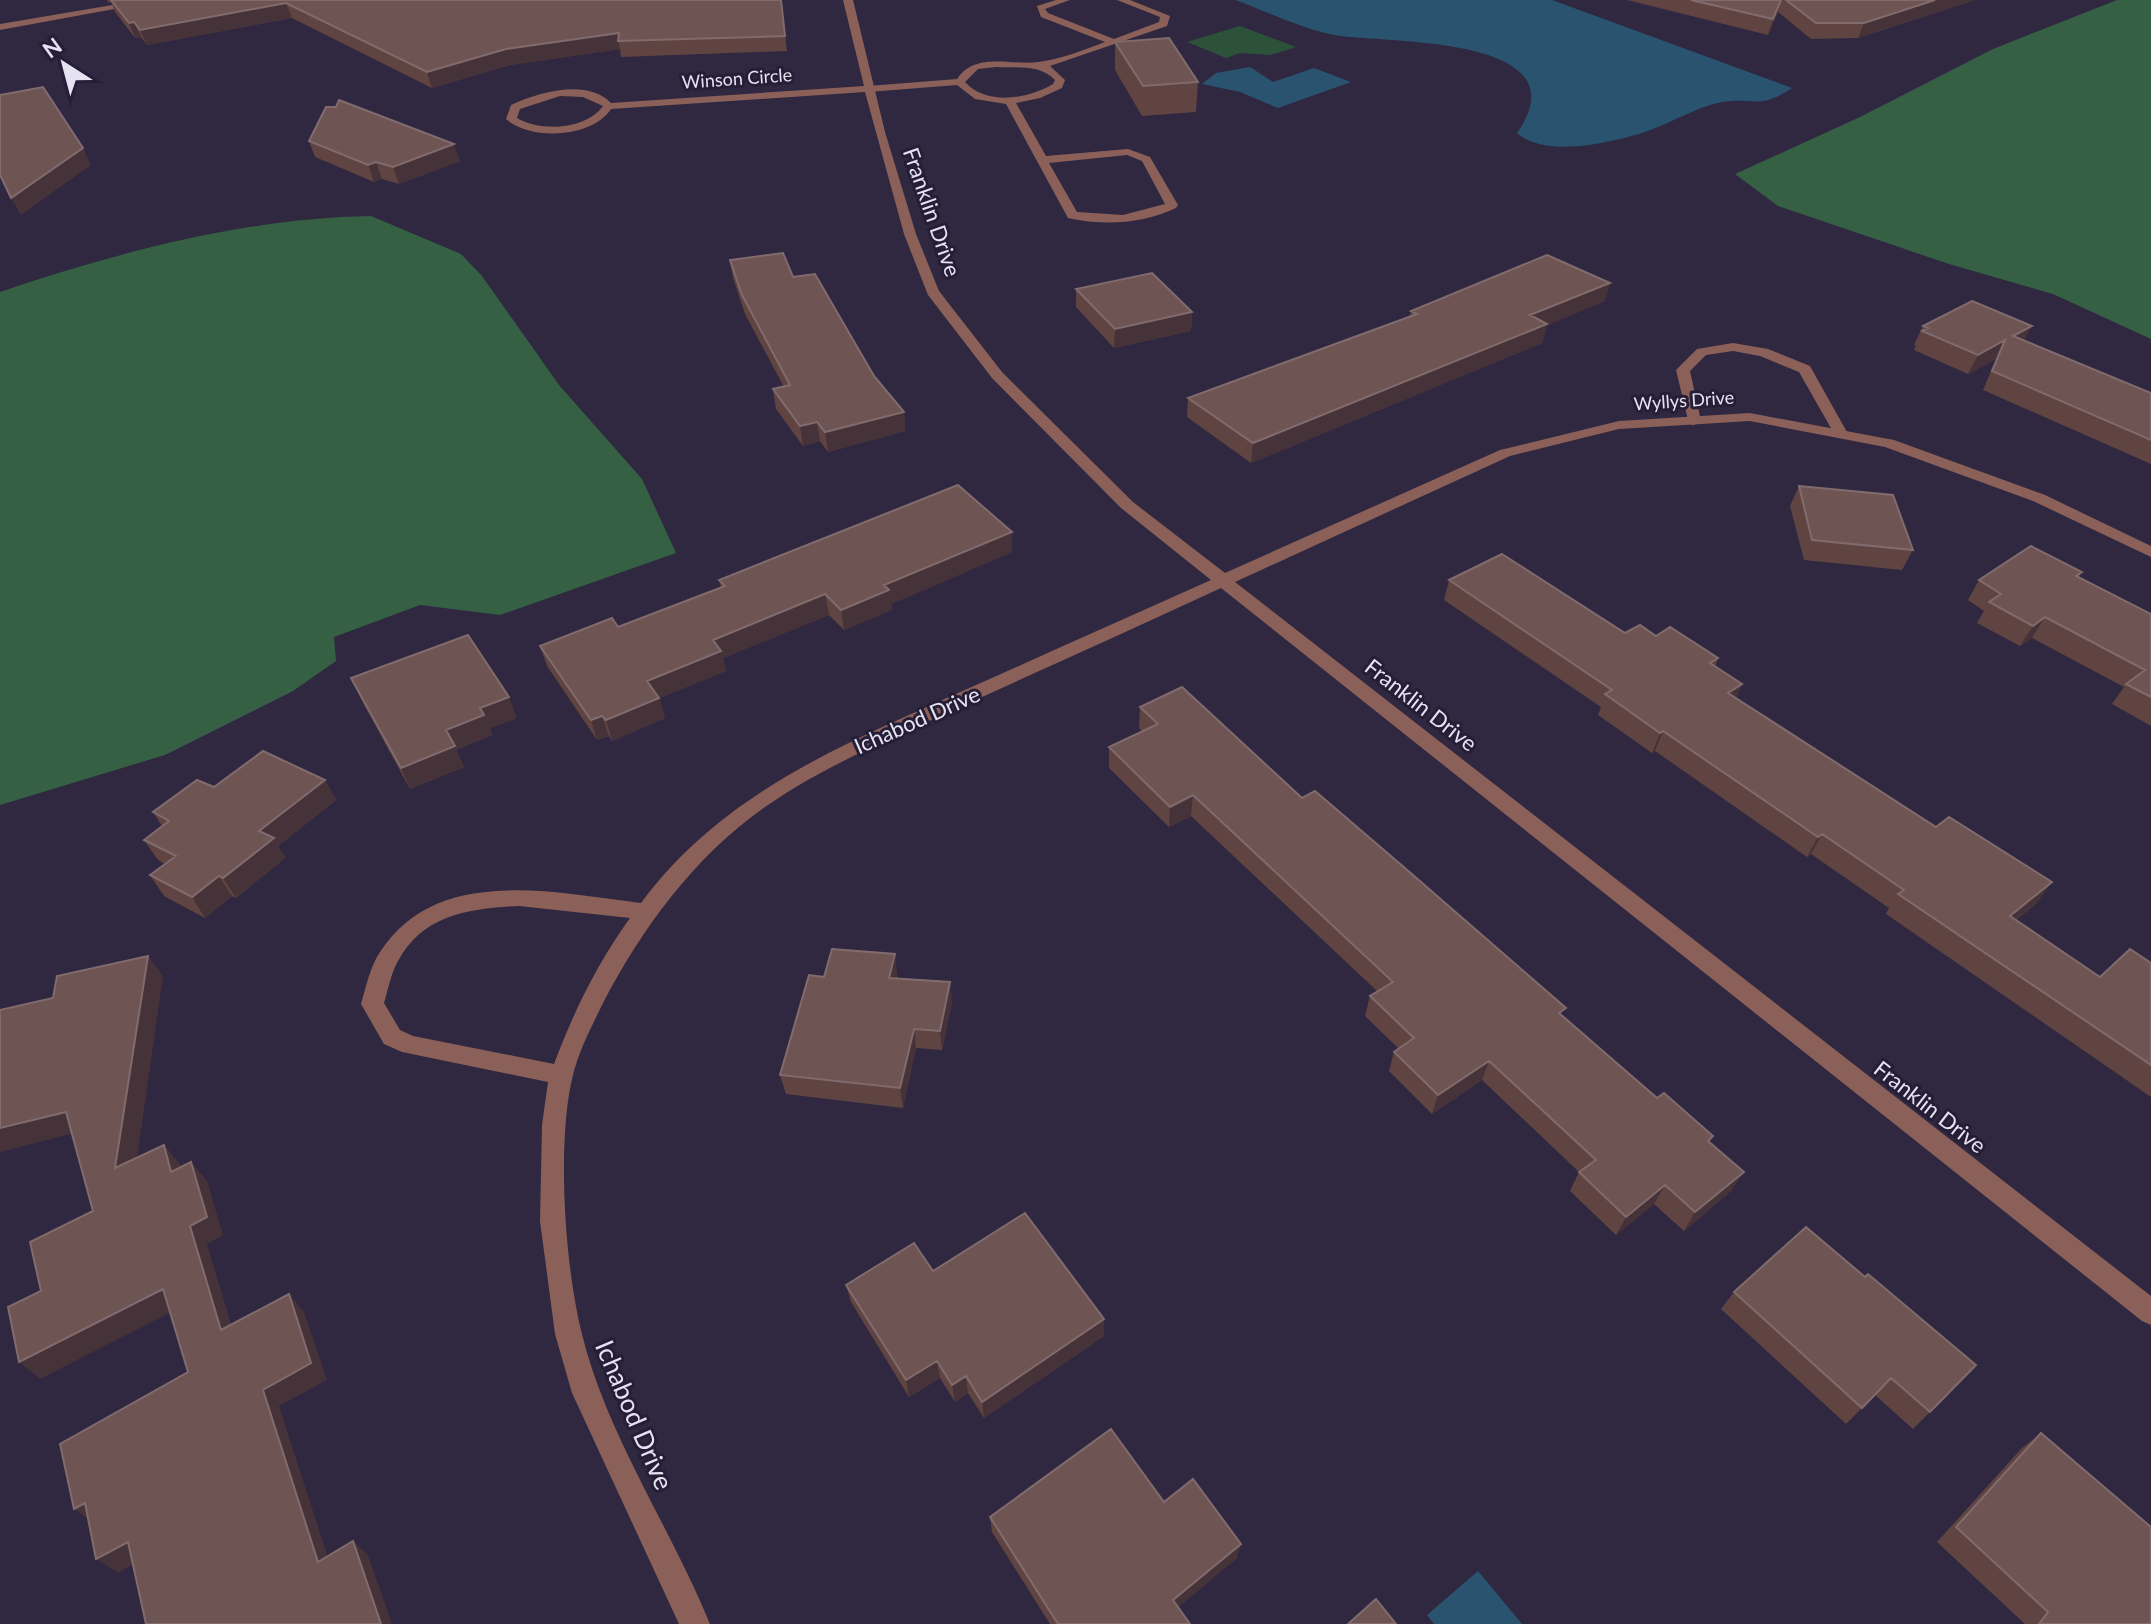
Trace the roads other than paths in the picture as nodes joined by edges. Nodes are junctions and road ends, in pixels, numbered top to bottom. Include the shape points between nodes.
1 (158, 0) edge
2 (848, 0) edge
3 (1065, 0) edge
4 (1122, 0) edge
5 (0, 27) edge
6 (1111, 41) junction
7 (1038, 65) junction
8 (960, 82) junction
9 (868, 89) junction
10 (1009, 99) junction
11 (608, 106) junction
12 (1041, 160) junction
13 (1694, 421) junction
14 (1841, 434) junction
15 (2151, 552) edge
16 (1227, 582) junction
17 (645, 912) junction
18 (561, 1075) junction
19 (2151, 1312) edge
20 (695, 1624) edge

1 - 5 street
2 - 9 street, Franklin Drive
3 - 6 street via 1040,8 1044,15
4 - 6 street via 1165,16 1164,24
6 - 7 street
7 - 8 street via 986,65 967,72
7 - 10 street via 1057,74 1058,86 1040,95
8 - 9 street, Winson Circle
8 - 10 street via 970,92
9 - 11 street, Winson Circle
9 - 16 street, Franklin Drive via 910,234 933,292 997,375 1127,505
10 - 12 street
11 - 11 street, Winson Circle via 597,96 554,94 525,101 515,107 511,119 540,129 573,127 599,118
12 - 12 street via 1072,215 1090,220 1156,214 1172,205 1146,159 1128,152
13 - 14 street, Wyllys Drive via 1750,417
13 - 14 street via 1683,370 1702,352 1733,347 1805,369
13 - 16 street, Wyllys Drive via 1619,425 1505,453
14 - 15 street, Wyllys Drive via 1889,443 2039,498
16 - 17 street, Ichabod Drive via 792,780 730,824
16 - 19 street, Franklin Drive
17 - 18 street, Ichabod Drive via 578,1030
17 - 18 street via 496,897 463,899 425,917 402,936 378,974 372,1004 392,1037
18 - 20 street, Ichabod Drive via 554,1125 553,1221 568,1334 582,1383

